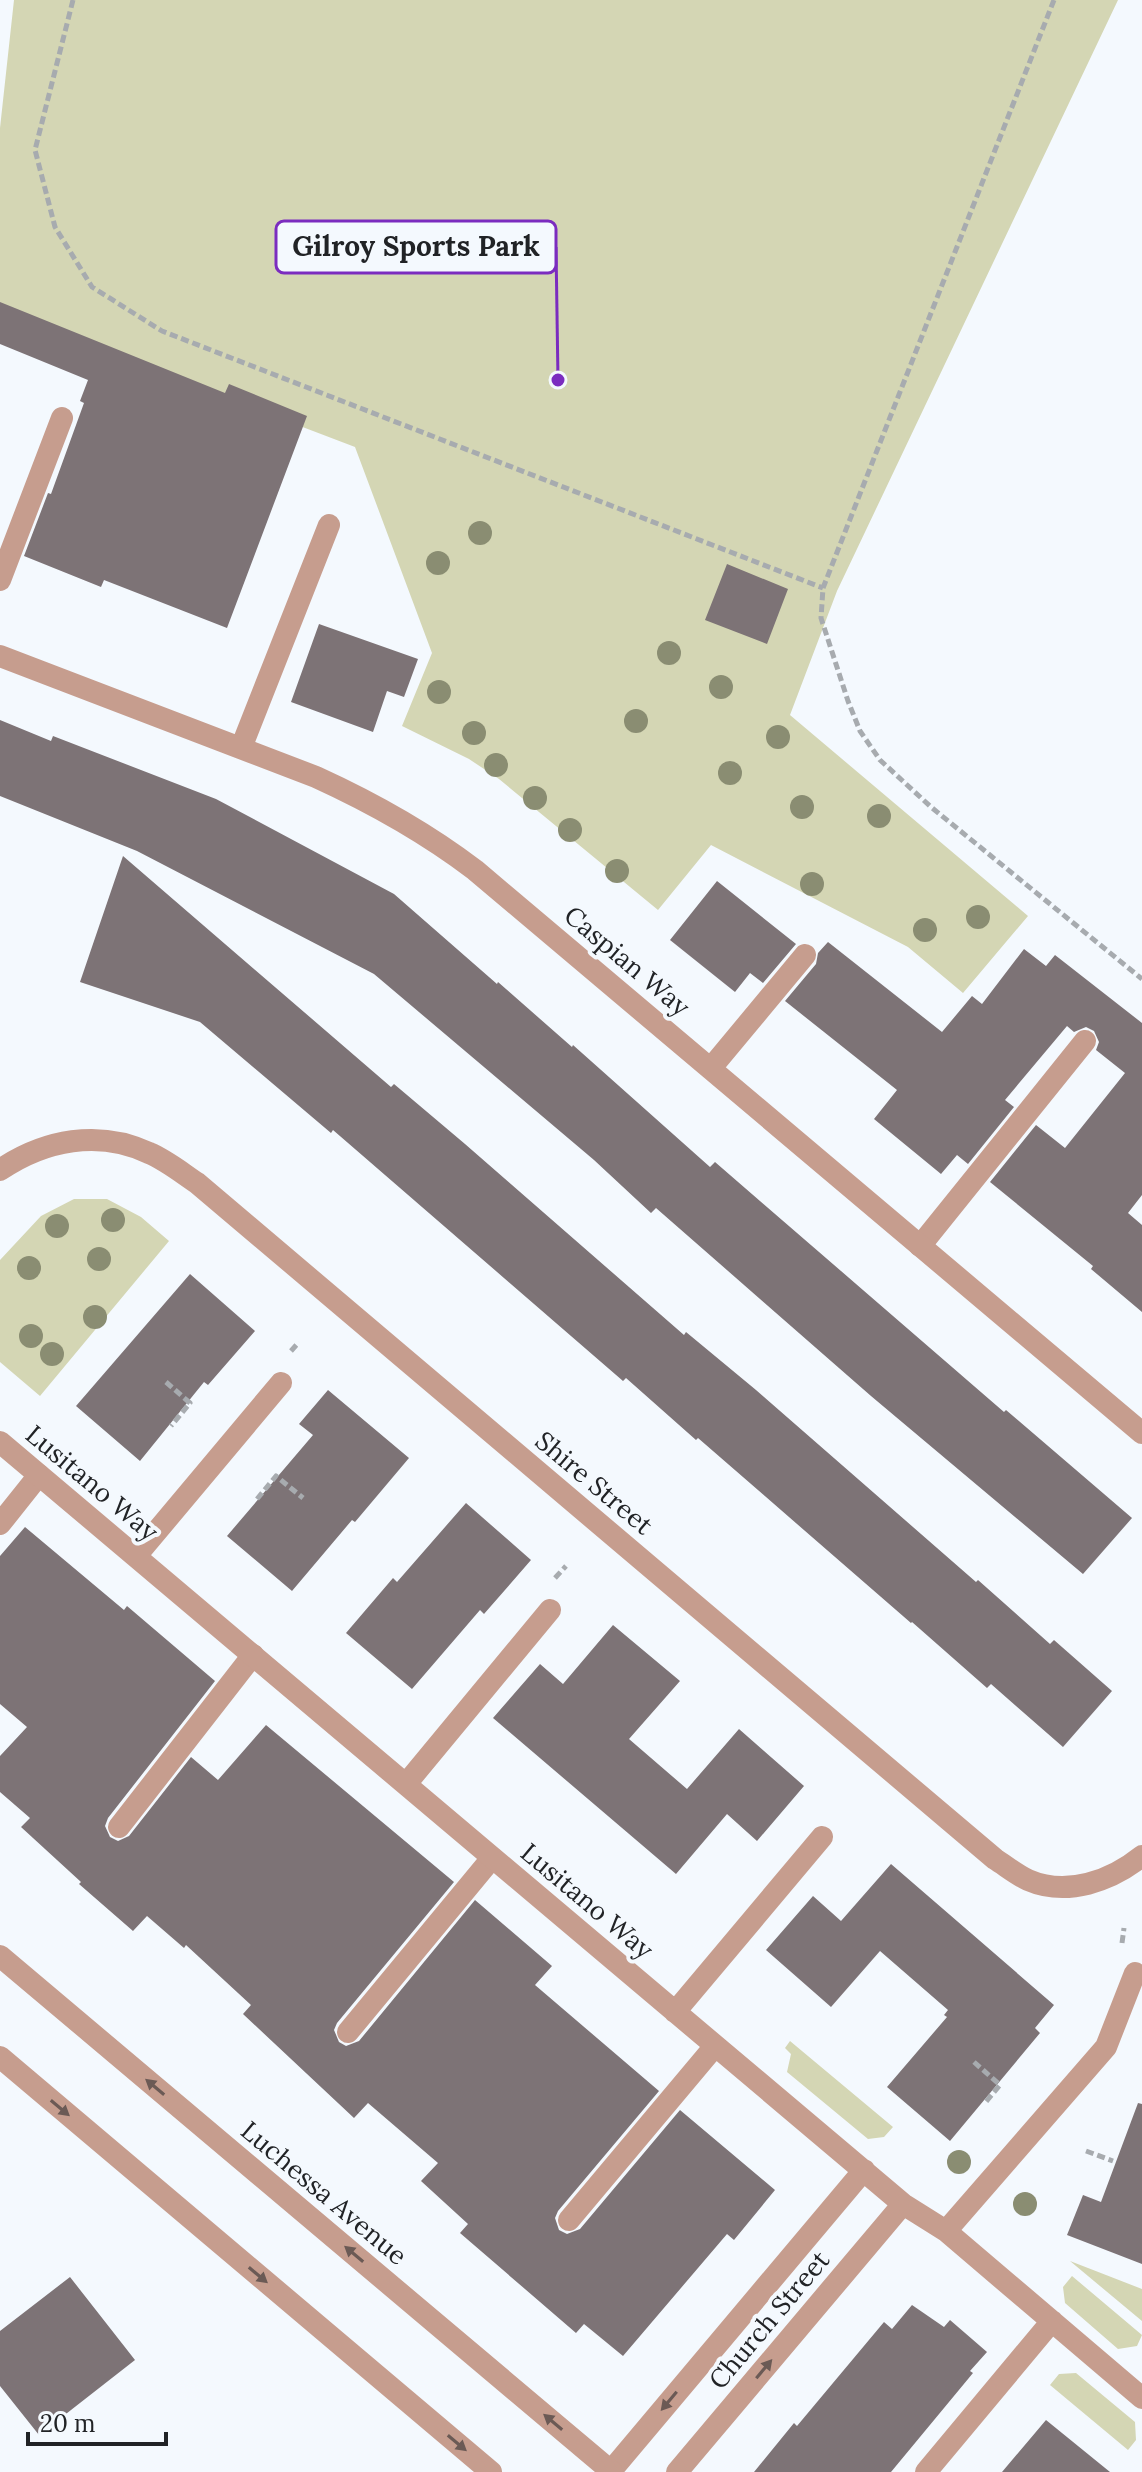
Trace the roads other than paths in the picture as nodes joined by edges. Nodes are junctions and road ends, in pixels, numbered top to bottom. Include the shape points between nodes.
1 (62, 418) dead end
2 (329, 525) dead end
3 (0, 580) edge
4 (0, 656) edge
5 (241, 748) junction
6 (805, 955) dead end
7 (1085, 1041) dead end
8 (711, 1068) junction
9 (0, 1170) edge
10 (920, 1246) junction
11 (281, 1383) dead end
12 (1141, 1430) edge
13 (0, 1442) edge
14 (39, 1475) junction
15 (0, 1524) edge
16 (136, 1556) junction
17 (550, 1610) dead end
18 (253, 1655) junction
19 (406, 1784) junction
20 (119, 1827) dead end
21 (822, 1837) dead end
22 (1142, 1856) edge
23 (492, 1858) junction
24 (0, 1956) edge
25 (1135, 1973) dead end
26 (675, 2012) junction
27 (348, 2032) dead end
28 (715, 2046) junction
29 (0, 2057) edge
30 (864, 2170) junction
31 (903, 2204) junction
32 (569, 2220) dead end
33 (946, 2231) junction
34 (1052, 2321) junction
35 (1142, 2398) edge
36 (491, 2472) edge
37 (611, 2472) edge
38 (677, 2472) edge
39 (926, 2472) edge

1 - 3 street
2 - 5 street
4 - 5 street, Caspian Way
5 - 8 street, Caspian Way via 358,796 438,841
6 - 8 street
7 - 10 street
8 - 10 street, Caspian Way
9 - 22 street, Shire Street via 46,1146 74,1140 102,1140 149,1152 197,1183 995,1859 1029,1881 1066,1888 1125,1870
10 - 12 street, Caspian Way
11 - 16 street
13 - 14 street, Lusitano Way
14 - 15 street
14 - 16 street, Lusitano Way
16 - 18 street, Lusitano Way
17 - 19 street
18 - 19 street, Lusitano Way
18 - 20 street
19 - 23 street, Lusitano Way
21 - 26 street
23 - 26 street, Lusitano Way
23 - 27 street
37 -> 24 street, Luchessa Avenue
25 - 33 street via 1106,2047
26 - 28 street, Lusitano Way
28 - 30 street, Lusitano Way
28 - 32 street
29 -> 36 street
30 - 31 street, Lusitano Way
30 -> 37 street
31 - 33 street, Lusitano Way
38 -> 31 street, Church Street
33 - 34 street, Lusitano Way
34 - 35 street, Lusitano Way
34 - 39 street

